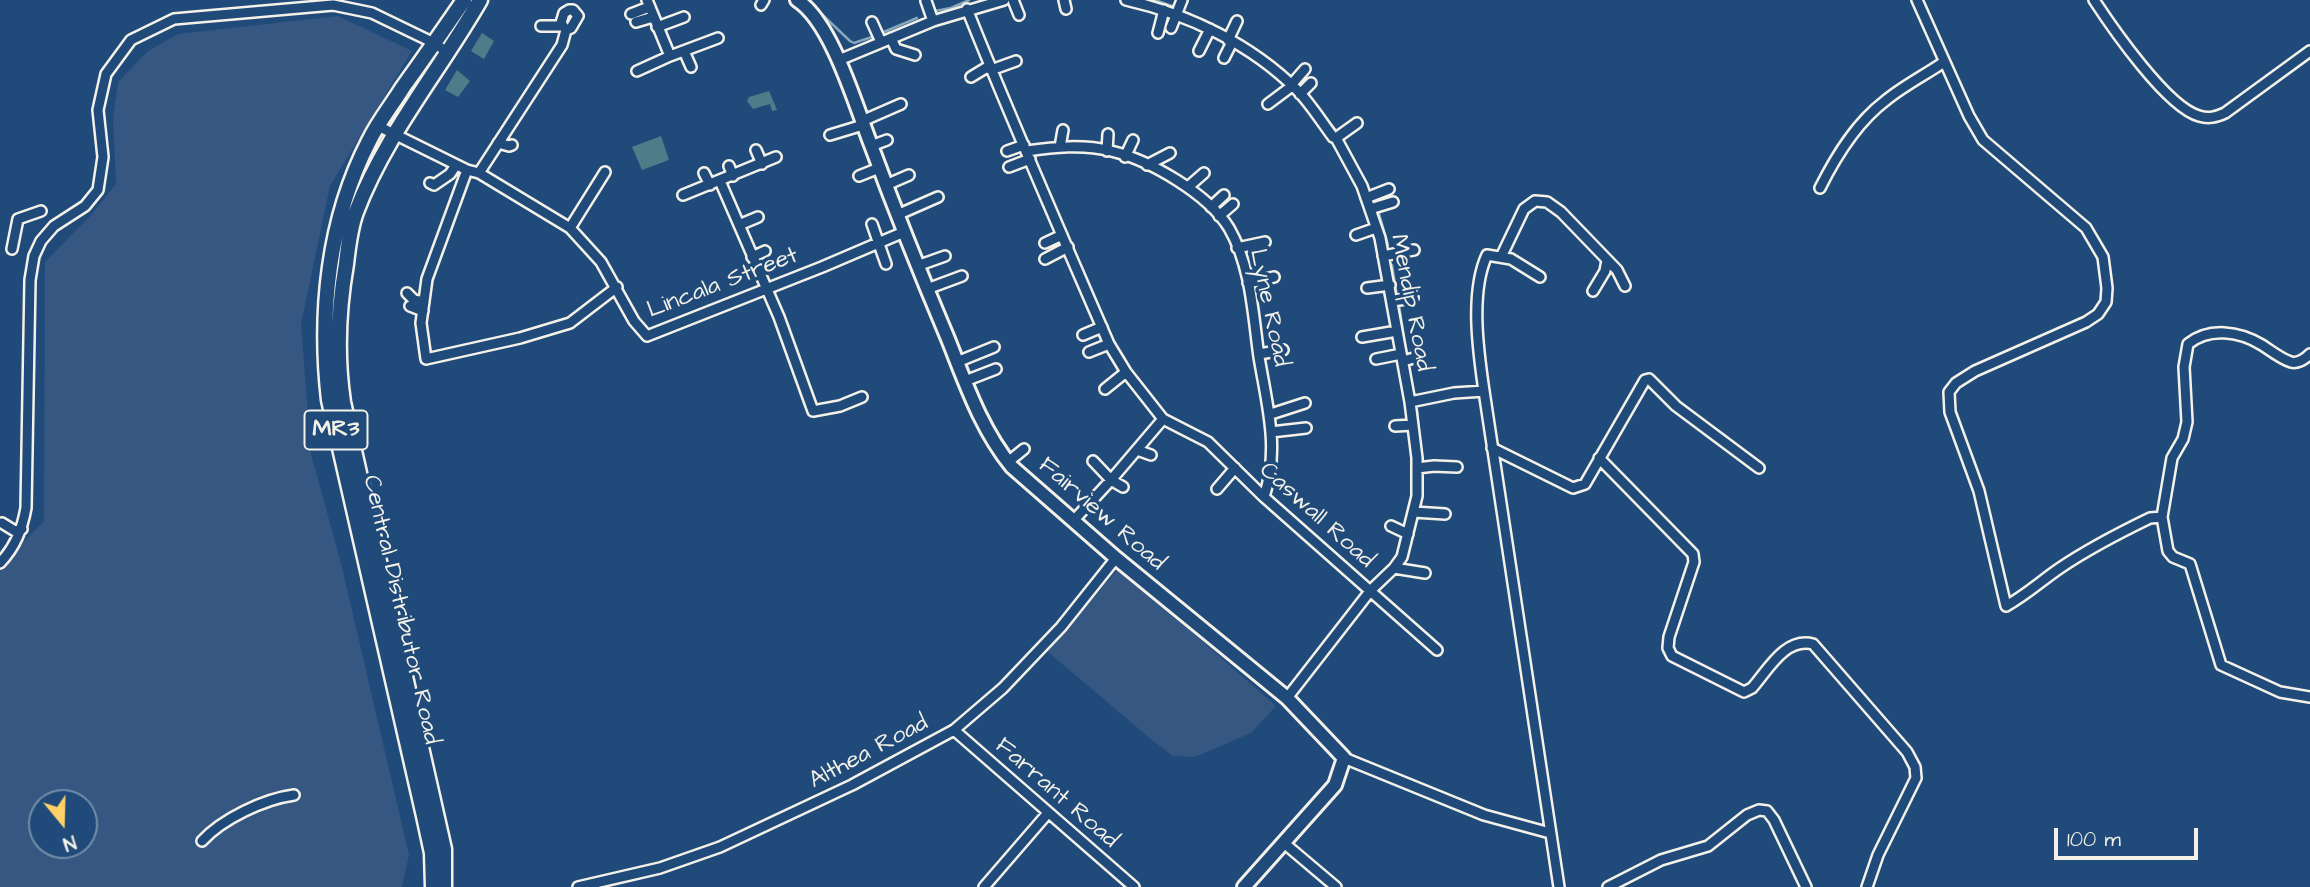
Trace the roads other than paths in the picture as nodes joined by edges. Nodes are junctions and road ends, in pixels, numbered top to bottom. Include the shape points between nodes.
1 (464, 0) edge
2 (480, 0) edge
3 (797, 0) edge
4 (1004, 0) edge
5 (1013, 0) edge
6 (1126, 0) edge
7 (1182, 0) edge
8 (1917, 0) edge
9 (2094, 0) edge
10 (926, 1) edge
11 (648, 3) edge
12 (977, 3) edge
13 (967, 9) junction
14 (1164, 10) junction
15 (1177, 14) junction
16 (1019, 15) dead end
17 (653, 17) junction
18 (684, 17) dead end
19 (933, 21) junction
20 (872, 22) dead end
21 (1237, 22) dead end
22 (541, 26) dead end
23 (657, 27) junction
24 (1171, 28) dead end
25 (1210, 29) junction
26 (1157, 33) dead end
27 (886, 40) junction
28 (1230, 41) junction
29 (434, 43) junction
30 (714, 43) dead end
31 (684, 51) junction
32 (1199, 51) dead end
33 (2310, 51) edge
34 (447, 52) junction
35 (915, 55) dead end
36 (670, 56) junction
37 (1224, 58) dead end
38 (839, 60) junction
39 (1016, 61) dead end
40 (1944, 62) junction
41 (691, 67) dead end
42 (990, 68) junction
43 (1305, 69) dead end
44 (637, 71) dead end
45 (971, 77) dead end
46 (1311, 83) dead end
47 (1292, 86) junction
48 (1300, 94) junction
49 (901, 104) dead end
50 (1268, 104) dead end
51 (862, 123) junction
52 (1357, 123) dead end
53 (378, 126) junction
54 (1063, 130) dead end
55 (1108, 134) dead end
56 (395, 135) junction
57 (830, 135) dead end
58 (1336, 138) junction
59 (887, 140) dead end
60 (1133, 140) dead end
61 (498, 143) junction
62 (512, 145) dead end
63 (871, 146) junction
64 (1060, 146) junction
65 (756, 150) dead end
66 (1107, 150) junction
67 (1007, 151) dead end
68 (1027, 152) junction
69 (1170, 153) dead end
70 (776, 157) dead end
71 (1125, 157) junction
72 (762, 164) junction
73 (456, 165) junction
74 (729, 166) dead end
75 (1147, 166) junction
76 (1009, 167) dead end
77 (879, 168) junction
78 (467, 170) junction
79 (605, 172) dead end
80 (479, 173) junction
81 (704, 173) dead end
82 (1204, 173) dead end
83 (909, 175) dead end
84 (733, 176) junction
85 (859, 176) dead end
86 (720, 181) junction
87 (430, 183) dead end
88 (710, 185) junction
89 (886, 185) junction
90 (1188, 187) junction
91 (1820, 188) dead end
92 (1389, 189) dead end
93 (683, 195) dead end
94 (1224, 195) dead end
95 (938, 197) dead end
96 (1366, 198) junction
97 (1394, 202) dead end
98 (1233, 204) dead end
99 (746, 207) dead end
100 (1211, 207) junction
101 (1370, 209) junction
102 (41, 211) dead end
103 (734, 212) junction
104 (897, 215) junction
105 (1219, 216) junction
106 (758, 217) dead end
107 (872, 224) dead end
108 (739, 225) junction
109 (570, 228) junction
110 (1376, 228) junction
111 (904, 232) junction
112 (1062, 235) junction
113 (1356, 235) dead end
114 (1265, 242) dead end
115 (878, 243) junction
116 (1045, 243) dead end
117 (1068, 247) junction
118 (1237, 248) junction
119 (12, 249) dead end
120 (1414, 250) dead end
121 (765, 251) dead end
122 (945, 256) dead end
123 (1383, 256) junction
124 (752, 257) junction
125 (1502, 257) junction
126 (1045, 259) dead end
127 (1607, 260) junction
128 (886, 264) dead end
129 (917, 266) junction
130 (962, 276) dead end
131 (1274, 277) dead end
132 (1540, 278) dead end
133 (1248, 284) junction
134 (1390, 285) junction
135 (1625, 286) dead end
136 (617, 287) junction
137 (766, 287) junction
138 (1367, 288) dead end
139 (927, 289) junction
140 (1593, 291) dead end
141 (407, 293) dead end
142 (1413, 298) dead end
143 (1392, 301) junction
144 (410, 306) dead end
145 (423, 306) junction
146 (1102, 327) junction
147 (1397, 331) junction
148 (1083, 335) dead end
149 (1362, 337) dead end
150 (1109, 344) junction
151 (994, 347) dead end
152 (1283, 350) dead end
153 (1089, 352) dead end
154 (1259, 354) junction
155 (2310, 354) edge
156 (1421, 356) dead end
157 (1402, 358) junction
158 (1376, 359) dead end
159 (957, 362) junction
160 (996, 369) dead end
161 (1126, 373) junction
162 (965, 381) junction
163 (1105, 389) dead end
164 (1485, 391) junction
165 (862, 397) dead end
166 (1410, 402) junction
167 (1305, 403) dead end
168 (1271, 414) junction
169 (1163, 419) junction
170 (1413, 425) junction
171 (1395, 426) dead end
172 (1306, 428) dead end
173 (1271, 432) junction
174 (1492, 448) junction
175 (1024, 449) dead end
176 (1137, 450) junction
177 (1151, 455) dead end
178 (1599, 458) junction
179 (1093, 461) dead end
180 (1008, 462) junction
181 (1457, 467) dead end
182 (1235, 468) junction
183 (1417, 468) junction
184 (1759, 468) dead end
185 (1111, 480) junction
186 (1123, 487) dead end
187 (1217, 489) dead end
188 (1264, 498) junction
189 (1414, 512) junction
190 (1445, 514) dead end
191 (2162, 517) junction
192 (1073, 520) junction
193 (2, 523) dead end
194 (1391, 526) dead end
195 (22, 529) junction
196 (1408, 534) junction
197 (1116, 558) junction
198 (0, 563) edge
199 (1394, 568) junction
200 (1425, 573) dead end
201 (1371, 590) junction
202 (1437, 650) dead end
203 (2310, 697) edge
204 (1287, 698) junction
205 (954, 730) junction
206 (1344, 758) junction
207 (294, 795) dead end
208 (1048, 813) junction
209 (1550, 834) junction
210 (202, 841) dead end
211 (1284, 843) junction
212 (433, 887) edge
213 (444, 887) edge
214 (578, 887) edge
215 (984, 887) edge
216 (1134, 887) edge
217 (1244, 887) edge
218 (1336, 887) edge
219 (1559, 887) edge
220 (1608, 887) edge
221 (1806, 887) edge
222 (1867, 887) edge

1 - 29 highway, Central Distributor Road / MR3
2 - 34 highway, Central Distributor Road / MR3
3 - 38 main road, Fairview Road via 806,5
4 - 12 street
5 - 16 street
6 - 14 street, Mendip Road
7 - 15 street
8 - 40 street
9 - 33 street via 2121,42 2181,108 2199,116 2213,118 2225,113
10 - 19 street
11 - 17 street
11 - 17 street via 634,18
12 - 13 street
13 - 19 street
13 - 42 street
14 - 15 street, Mendip Road
14 - 26 street
15 - 24 street
15 - 25 street, Mendip Road
17 - 23 street
18 - 23 street
19 - 27 street
20 - 27 street
21 - 28 street
22 - 61 street via 565,28 562,44
23 - 36 street
25 - 28 street, Mendip Road
25 - 32 street
27 - 35 street
27 - 38 street
28 - 37 street
28 - 47 street, Mendip Road
29 - 34 street
29 - 53 highway, Central Distributor Road / MR3
29 - 195 street via 372,13 333,5 174,19 131,40 106,74 100,98 103,157 97,190 85,206 54,226 34,256
30 - 31 street
31 - 36 street
31 - 41 street
34 - 56 highway, Central Distributor Road / MR3
36 - 44 street
38 - 51 main road, Fairview Road
39 - 42 street
40 - 91 street via 1884,101 1864,121 1842,148
40 - 191 street via 1983,140 2086,228 2103,257 2107,288 2106,302 2086,322 1975,371 1949,392 1950,412 1979,491 2006,606 2083,553 2150,518
42 - 45 street
42 - 68 street
43 - 47 street
46 - 48 street
47 - 48 street, Mendip Road
47 - 50 street
48 - 58 street, Mendip Road
49 - 51 street
51 - 57 street
51 - 63 main road, Fairview Road
52 - 58 street
53 - 56 street, Lincala Street
53 - 212 highway, Central Distributor Road / MR3 via 354,172 335,236 326,299 325,364 337,437 429,841
54 - 64 street
55 - 66 street
56 - 73 street, Lincala Street
56 - 213 highway, Central Distributor Road / MR3 via 355,214 340,299 338,366 351,446 443,849
58 - 96 street, Mendip Road
59 - 63 street
60 - 71 street
61 - 62 street
61 - 80 street
63 - 77 main road, Fairview Road
64 - 66 street, Lyne Road
64 - 68 street, Lyne Road
65 - 72 street
66 - 71 street, Lyne Road
67 - 68 street
68 - 76 street
68 - 112 street
69 - 75 street
70 - 72 street
71 - 75 street, Lyne Road
72 - 84 street
73 - 78 street, Lincala Street
73 - 87 street via 443,180
74 - 84 street
75 - 90 street, Lyne Road
77 - 85 street
77 - 89 main road, Fairview Road
78 - 80 street, Lincala Street
78 - 145 street via 427,279
79 - 109 street
80 - 109 street, Lincala Street
81 - 88 street
82 - 90 street
83 - 89 street
84 - 86 street
86 - 88 street
86 - 103 street
88 - 93 street
89 - 104 main road, Fairview Road
90 - 100 street, Lyne Road
92 - 96 street
94 - 100 street
95 - 104 street
96 - 101 street, Mendip Road
97 - 101 street
98 - 105 street
99 - 103 street
100 - 105 street, Lyne Road
101 - 110 street, Mendip Road
102 - 119 street via 18,219
103 - 108 street
104 - 111 main road, Fairview Road
105 - 118 street, Lyne Road
106 - 108 street
107 - 115 street
108 - 124 street
109 - 136 street, Lincala Street
110 - 113 street
110 - 123 street, Mendip Road
111 - 115 street, Lincala Street
111 - 129 main road, Fairview Road
112 - 116 street
112 - 117 street
114 - 118 street
115 - 128 street
115 - 137 street, Lincala Street
117 - 126 street
117 - 146 street
118 - 133 street, Lyne Road
120 - 123 street
121 - 124 street
122 - 129 street
123 - 134 street, Mendip Road
124 - 137 street
125 - 127 street via 1524,209 1535,201 1547,202 1561,212
125 - 132 street
125 - 164 street via 1487,255 1476,292
127 - 135 street
127 - 140 street
129 - 139 main road, Fairview Road
130 - 139 street
131 - 133 street
133 - 154 street, Lyne Road
134 - 138 street
134 - 143 street, Mendip Road
136 - 137 street, Lincala Street via 647,336
136 - 145 street via 570,323 426,359
137 - 165 street via 813,411
139 - 159 main road, Fairview Road
141 - 145 street
142 - 143 street
143 - 147 street, Mendip Road
144 - 145 street
146 - 148 street
146 - 150 street
147 - 149 street
147 - 157 street, Mendip Road
150 - 153 street
150 - 161 street
151 - 159 street
152 - 154 street
154 - 168 street, Lyne Road
155 - 191 street via 2292,363 2258,342 2215,331 2188,344 2184,367 2187,422 2172,458
156 - 157 street
157 - 158 street
157 - 166 street, Mendip Road
159 - 162 main road, Fairview Road
160 - 162 street
161 - 163 street
161 - 169 street
162 - 180 main road, Fairview Road via 981,421
164 - 166 street
164 - 174 street
166 - 170 street, Mendip Road
167 - 168 street
168 - 173 street, Lyne Road
169 - 176 street
169 - 182 street, Caswall Road via 1208,442
170 - 171 street
170 - 183 street, Mendip Road
172 - 173 street
173 - 188 street, Lyne Road via 1272,474
174 - 178 street via 1573,488 1585,484
174 - 209 street
175 - 180 street
176 - 177 street
176 - 185 street
178 - 184 street via 1649,379 1686,414
178 - 222 street via 1693,554 1695,562 1669,637 1672,656 1744,692 1787,648 1812,644 1907,752 1916,778
179 - 185 street
180 - 192 main road, Fairview Road
181 - 183 street
182 - 187 street
182 - 188 street, Caswall Road
183 - 189 street, Mendip Road
185 - 186 street
185 - 192 street
188 - 201 street, Caswall Road
189 - 190 street
189 - 196 street, Mendip Road
191 - 203 street via 2168,551 2190,564 2221,665 2280,692
192 - 197 main road, Fairview Road
193 - 195 street via 15,531
194 - 196 street
195 - 198 street
196 - 199 street, Mendip Road
197 - 204 main road, Fairview Road
197 - 205 street, Althea Road via 1061,627 1003,688
199 - 200 street
199 - 201 street, Mendip Road
201 - 202 street, Caswall Road
201 - 204 street, Mendip Road
204 - 206 main road, Fairview Road
205 - 208 street, Farrant Road
205 - 214 street, Althea Road via 720,848
206 - 209 street, Fairview Road via 1484,815
206 - 211 main road via 1335,785
207 - 210 street via 237,816
208 - 215 street
208 - 216 street, Farrant Road
209 - 219 street
211 - 217 main road
211 - 218 street
220 - 221 street via 1661,860 1708,846 1759,810 1767,811 1774,820

